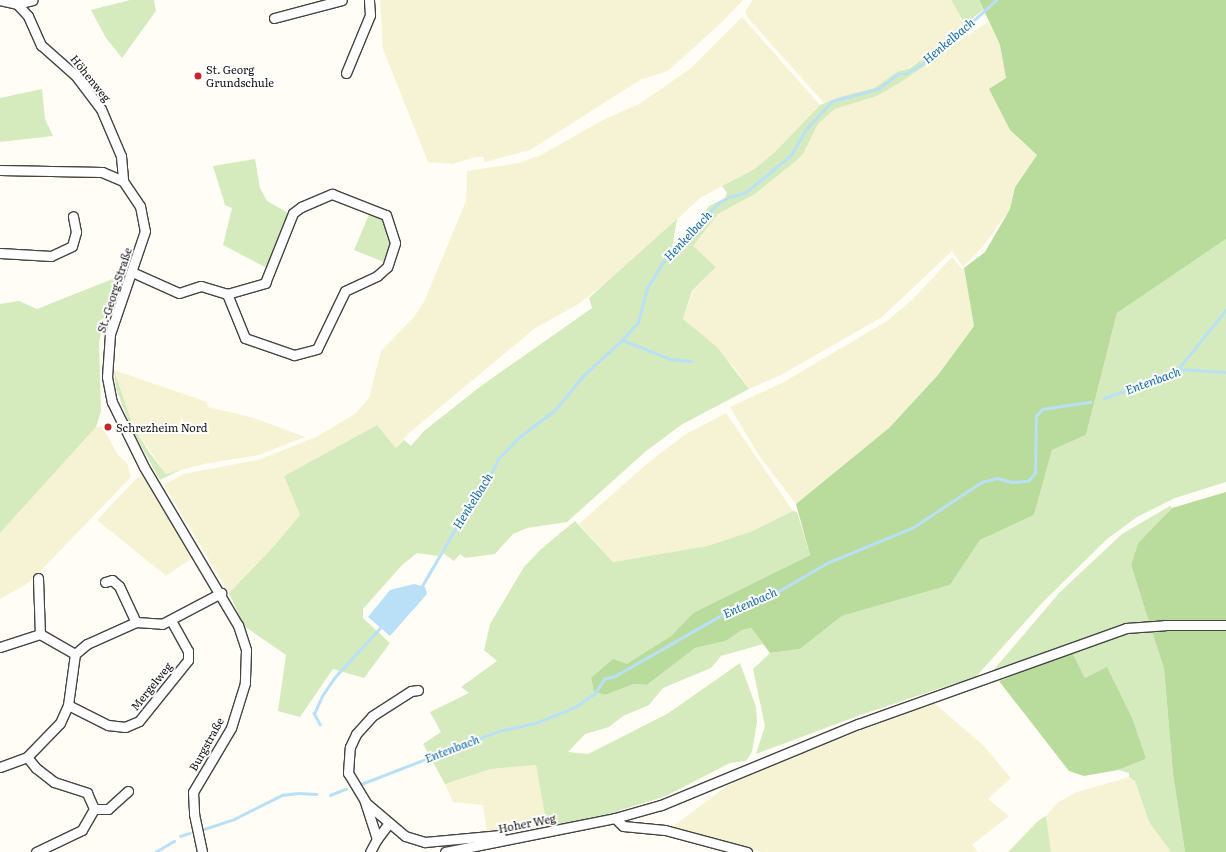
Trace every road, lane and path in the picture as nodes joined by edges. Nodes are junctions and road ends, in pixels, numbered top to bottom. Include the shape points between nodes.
1 (0, 0) edge
2 (33, 0) edge
3 (342, 0) edge
4 (369, 0) edge
5 (17, 4) junction
6 (274, 18) dead end
7 (346, 73) dead end
8 (0, 170) edge
9 (123, 180) junction
10 (73, 216) dead end
11 (0, 253) edge
12 (132, 272) junction
13 (227, 294) junction
14 (38, 578) dead end
15 (105, 582) dead end
16 (221, 593) junction
17 (171, 620) junction
18 (136, 622) junction
19 (238, 625) joint
20 (1226, 625) edge
21 (40, 634) junction
22 (0, 647) edge
23 (75, 654) junction
24 (418, 690) dead end
25 (68, 705) junction
26 (27, 757) junction
27 (0, 767) edge
28 (128, 791) dead end
29 (365, 801) junction
30 (94, 809) junction
31 (615, 818) junction
32 (389, 823) junction
33 (516, 836) junction
34 (377, 839) junction
35 (490, 848) edge
36 (36, 852) edge
37 (202, 852) edge
38 (370, 852) edge
39 (445, 852) edge
40 (747, 852) edge

1 - 5 street
2 - 5 street
3 - 6 street
4 - 7 street via 370,15
5 - 9 street, Höhenweg via 28,16 41,45 76,76 101,109 121,156
8 - 9 street via 102,172
9 - 12 street, St.-Georg-Straße via 140,206 145,231
10 - 11 street via 76,232 72,246 51,256
12 - 13 street via 179,293 201,286
12 - 16 street, St.-Georg-Straße via 110,334 107,377 112,402 144,467
13 - 13 street via 265,283 293,213 301,207 332,194 386,215 395,242 387,267 377,276 345,291 317,349 294,355 245,338
14 - 21 street
15 - 18 street via 112,580 119,586
16 - 17 street
16 - 19 street, St.-Georg-Straße
17 - 18 street via 162,624
17 - 25 street, Mergelweg via 188,651 188,660 139,721 125,727 108,726
18 - 23 street via 87,644
19 - 37 street, Burgstraße via 246,650 245,683 231,728 193,792 194,814
20 - 31 street, Hoher Weg via 1126,628 858,724 661,805
21 - 22 street
21 - 23 street
23 - 25 street
24 - 29 street via 392,702 364,723 350,747 348,774
25 - 26 street via 60,723
26 - 27 street
26 - 30 street via 54,782 86,793
28 - 30 street via 108,809
29 - 32 street
29 - 34 street
30 - 36 street via 82,830
31 - 33 street, Hoher Weg
31 - 40 street via 623,826 665,830
32 - 33 street via 405,836 425,842 461,841 510,833
32 - 34 street
33 - 35 street, Hoher Weg
34 - 38 street
35 - 39 street, Hoher Weg

